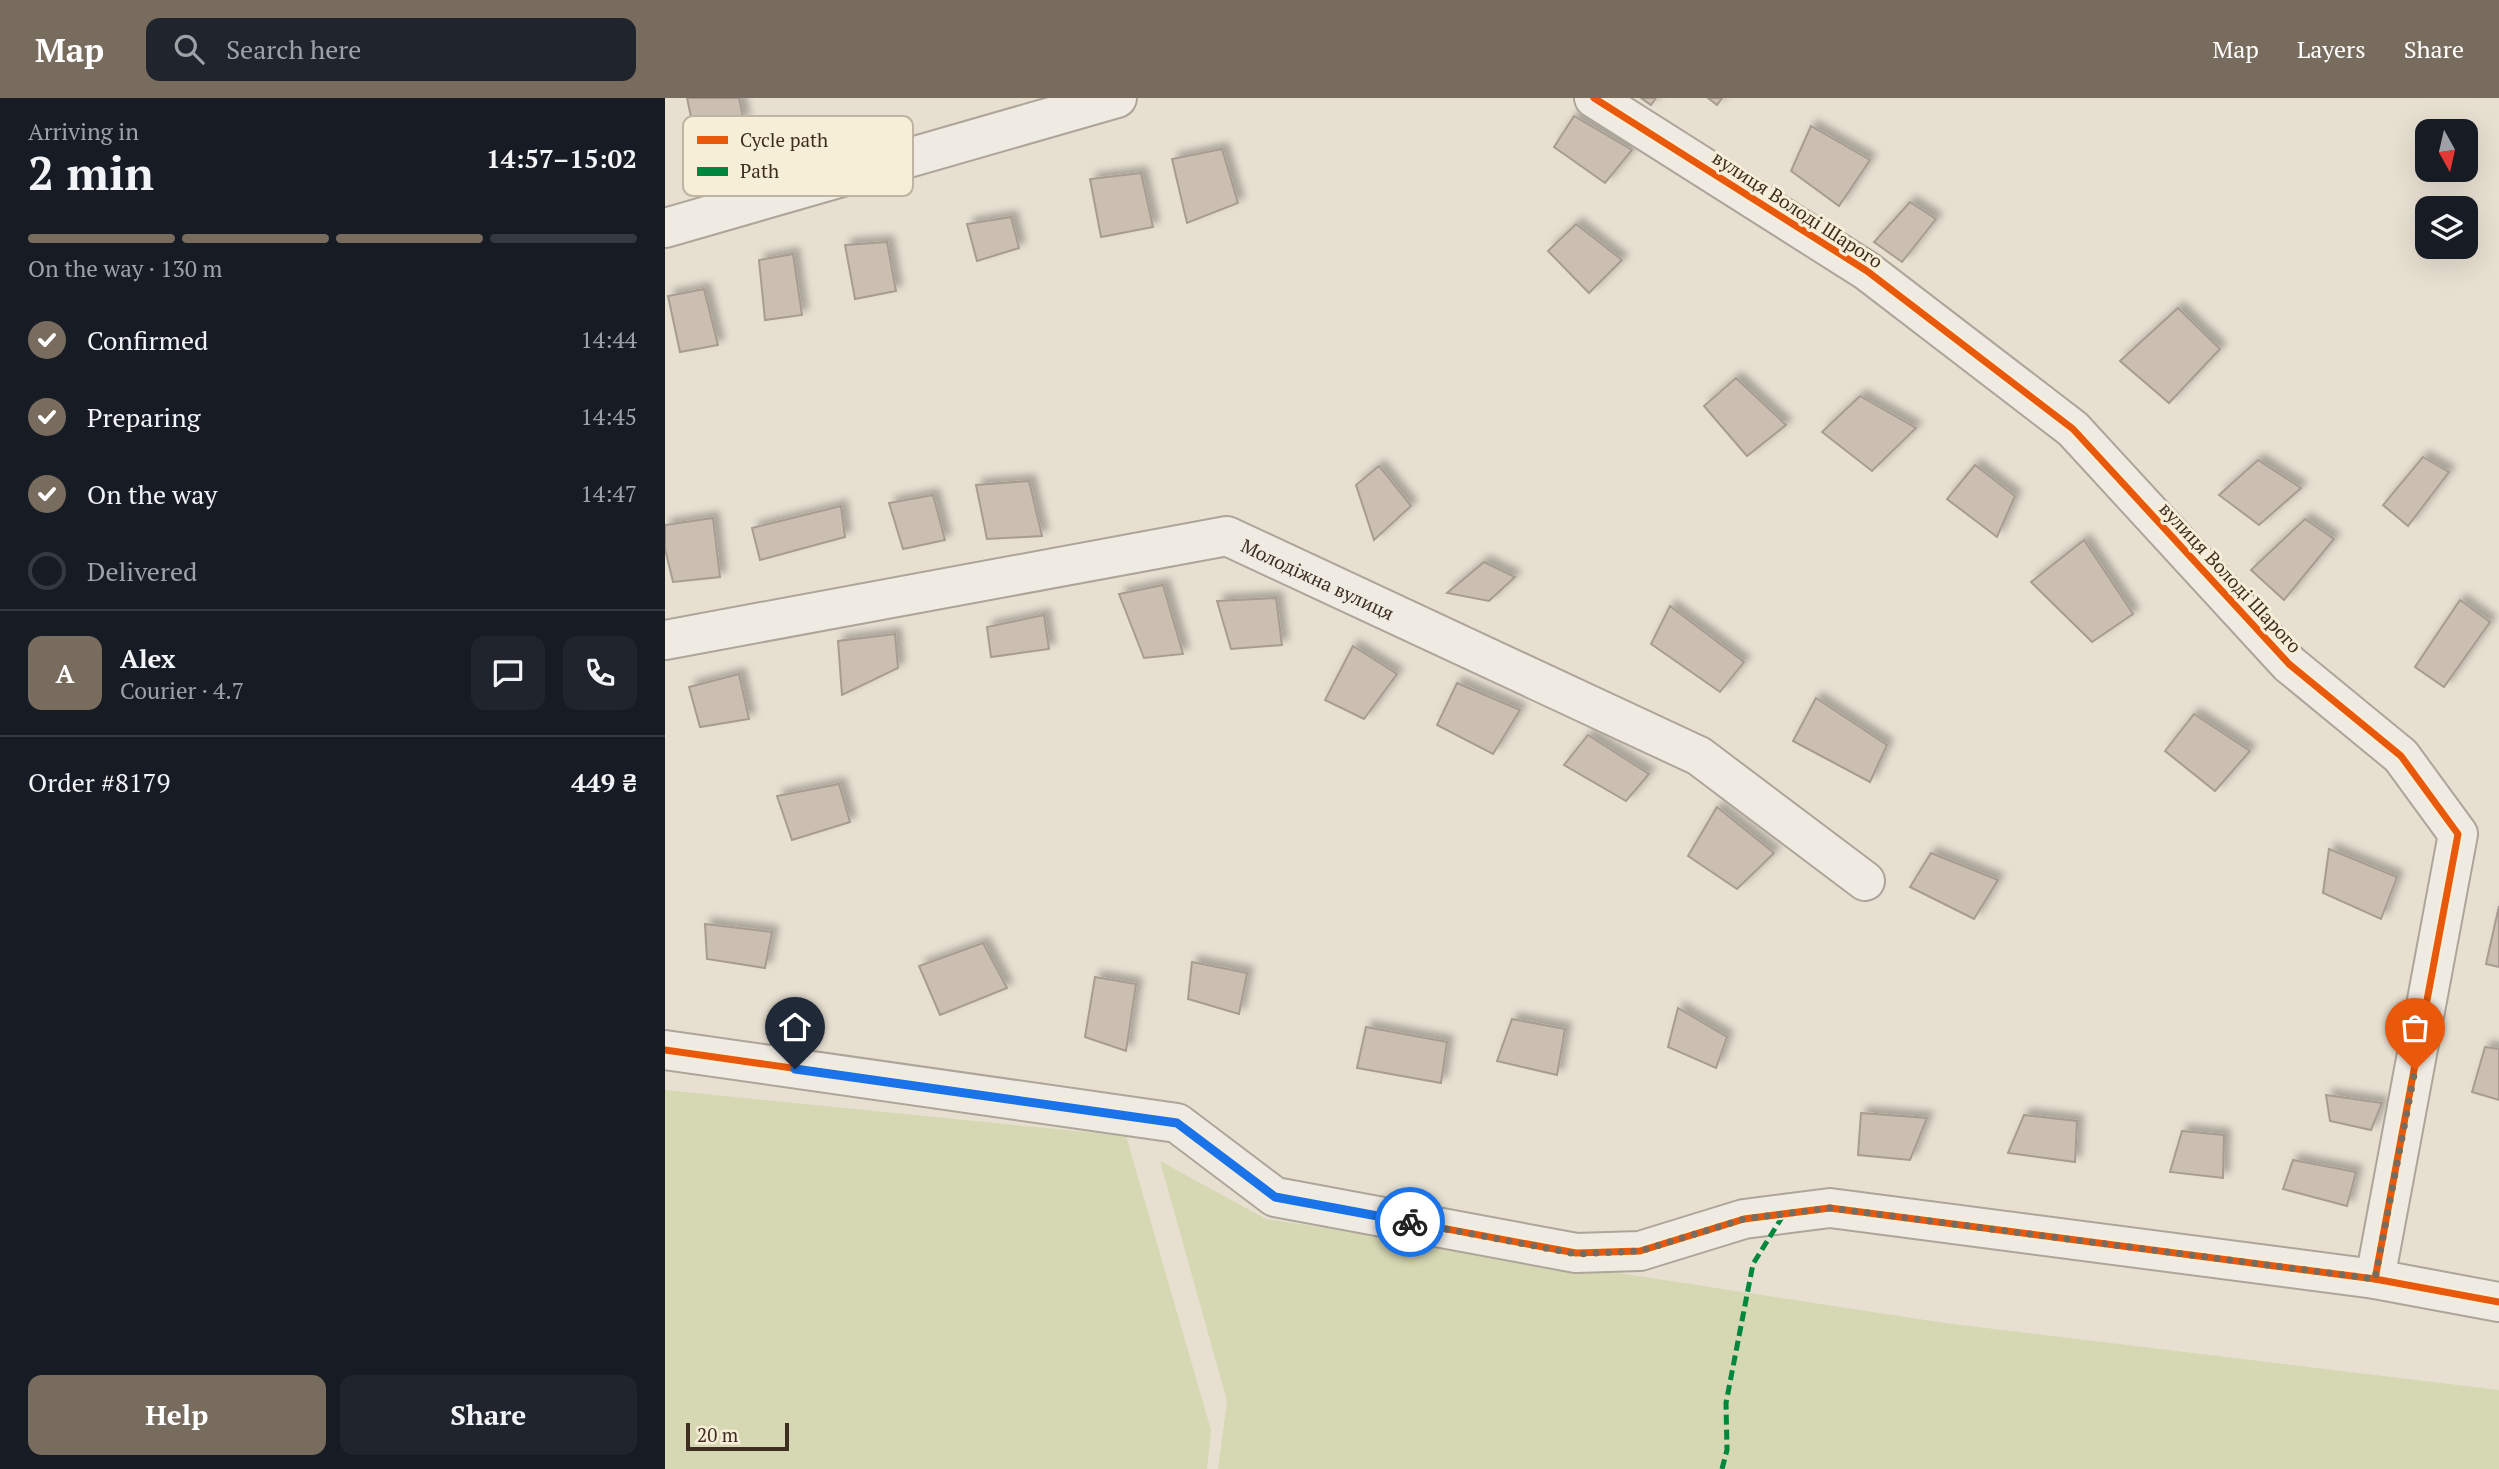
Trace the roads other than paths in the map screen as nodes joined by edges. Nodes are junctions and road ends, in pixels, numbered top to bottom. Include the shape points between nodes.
1 (1117, 98) edge
2 (1594, 98) edge
3 (913, 157) edge
4 (776, 196) edge
5 (665, 228) edge
6 (665, 640) edge
7 (1865, 881) dead end
8 (665, 1050) edge
9 (2375, 1279) junction
10 (2499, 1302) edge

1 - 3 street
2 - 9 street, вулиця Володі Шарого via 1867,271 2073,429 2289,664 2401,756 2458,834
4 - 5 street
6 - 7 street, Молодіжна вулиця via 1227,536 1699,756
8 - 9 street via 1177,1123 1275,1197 1576,1254 1640,1251 1744,1219 1830,1208
9 - 10 street

